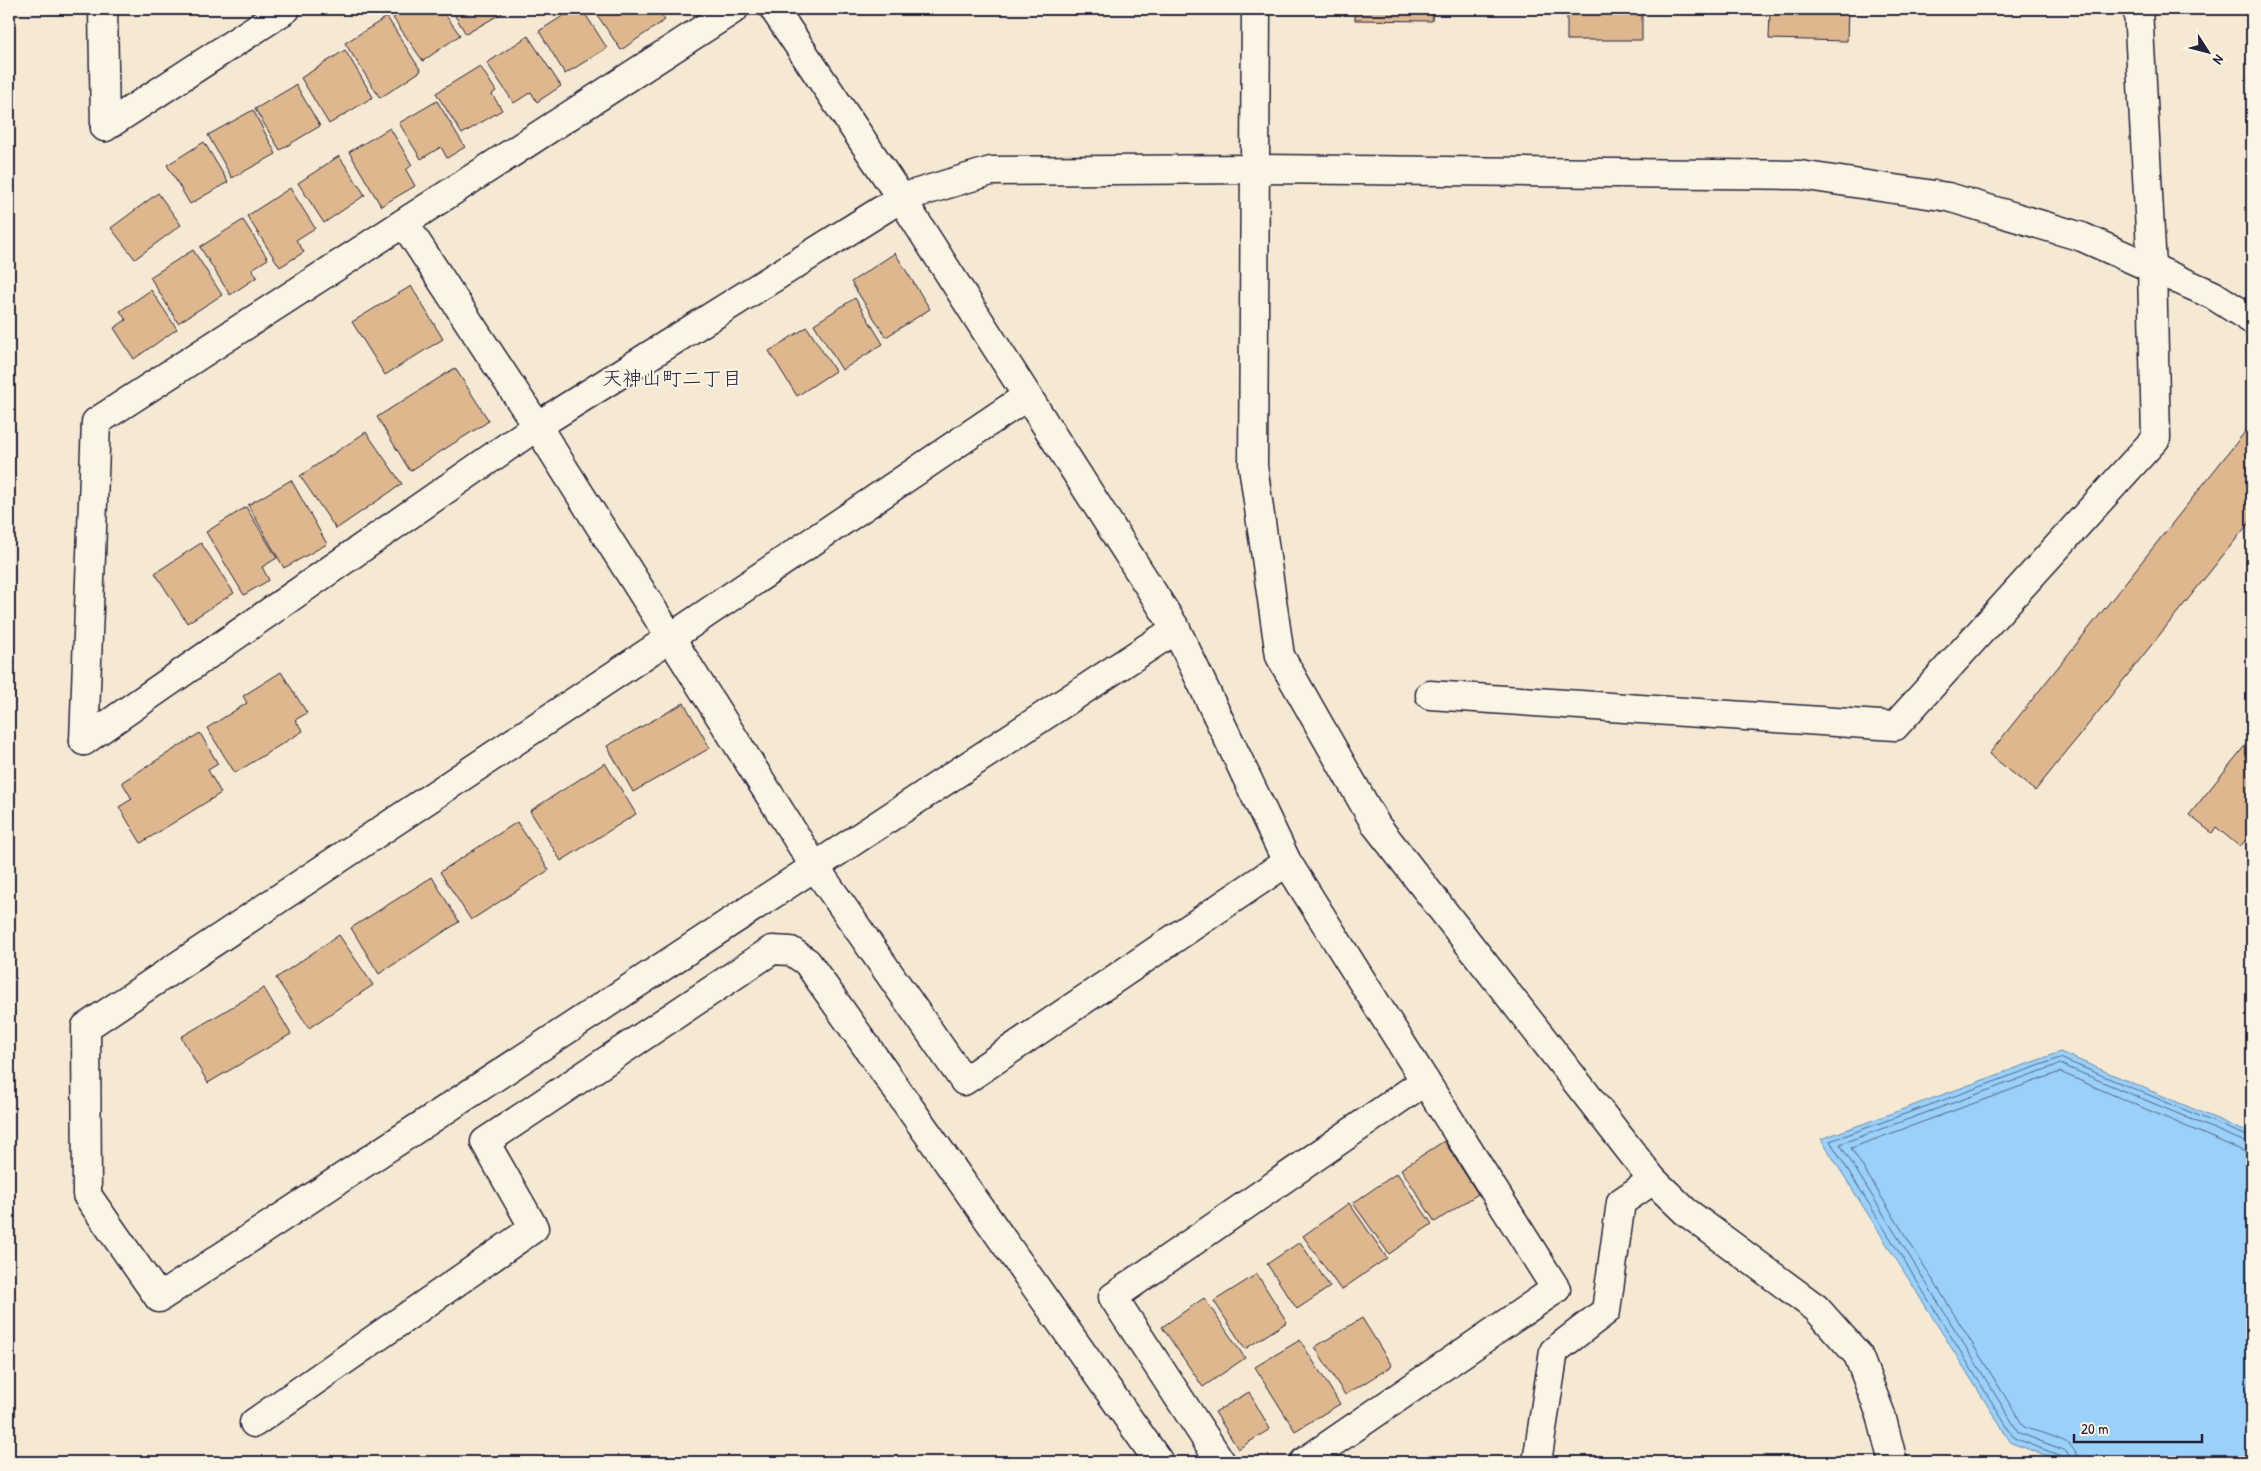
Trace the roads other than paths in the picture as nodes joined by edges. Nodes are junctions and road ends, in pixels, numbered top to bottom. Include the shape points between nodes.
1 (103, 9) edge
2 (286, 9) edge
3 (734, 9) edge
4 (774, 9) edge
5 (1256, 9) edge
6 (2138, 9) edge
7 (1254, 169) junction
8 (901, 198) junction
9 (404, 224) junction
10 (2152, 268) junction
11 (2252, 320) edge
12 (1027, 396) junction
13 (537, 426) junction
14 (1176, 629) junction
15 (670, 638) junction
16 (1430, 695) dead end
17 (1287, 862) junction
18 (815, 867) junction
19 (1425, 1081) junction
20 (1653, 1180) junction
21 (254, 1422) dead end
22 (1159, 1462) edge
23 (1221, 1462) edge
24 (1304, 1462) edge
25 (1537, 1462) edge
26 (1893, 1462) edge

1 - 2 street via 106,127
3 - 9 street
4 - 8 street
5 - 7 street
6 - 10 street
7 - 8 street via 991,171
7 - 10 street via 1800,175 1948,197 2082,237
7 - 20 street via 1253,466 1280,656 1376,825
8 - 12 street
8 - 13 street
9 - 13 street
9 - 13 street via 96,422 84,741
10 - 11 street via 2213,295
10 - 16 street via 2156,438 1895,726
12 - 14 street
12 - 15 street
13 - 15 street
14 - 17 street
14 - 18 street
15 - 18 street
15 - 18 street via 86,1027 87,1195 159,1298
17 - 18 street via 964,1081
17 - 19 street
19 - 23 street via 1113,1297
19 - 24 street via 1556,1289
20 - 25 street via 1620,1202 1606,1312 1554,1351
20 - 26 street via 1685,1211 1816,1308 1858,1355 1881,1414
21 - 22 street via 534,1228 485,1142 772,950 791,951 807,962

